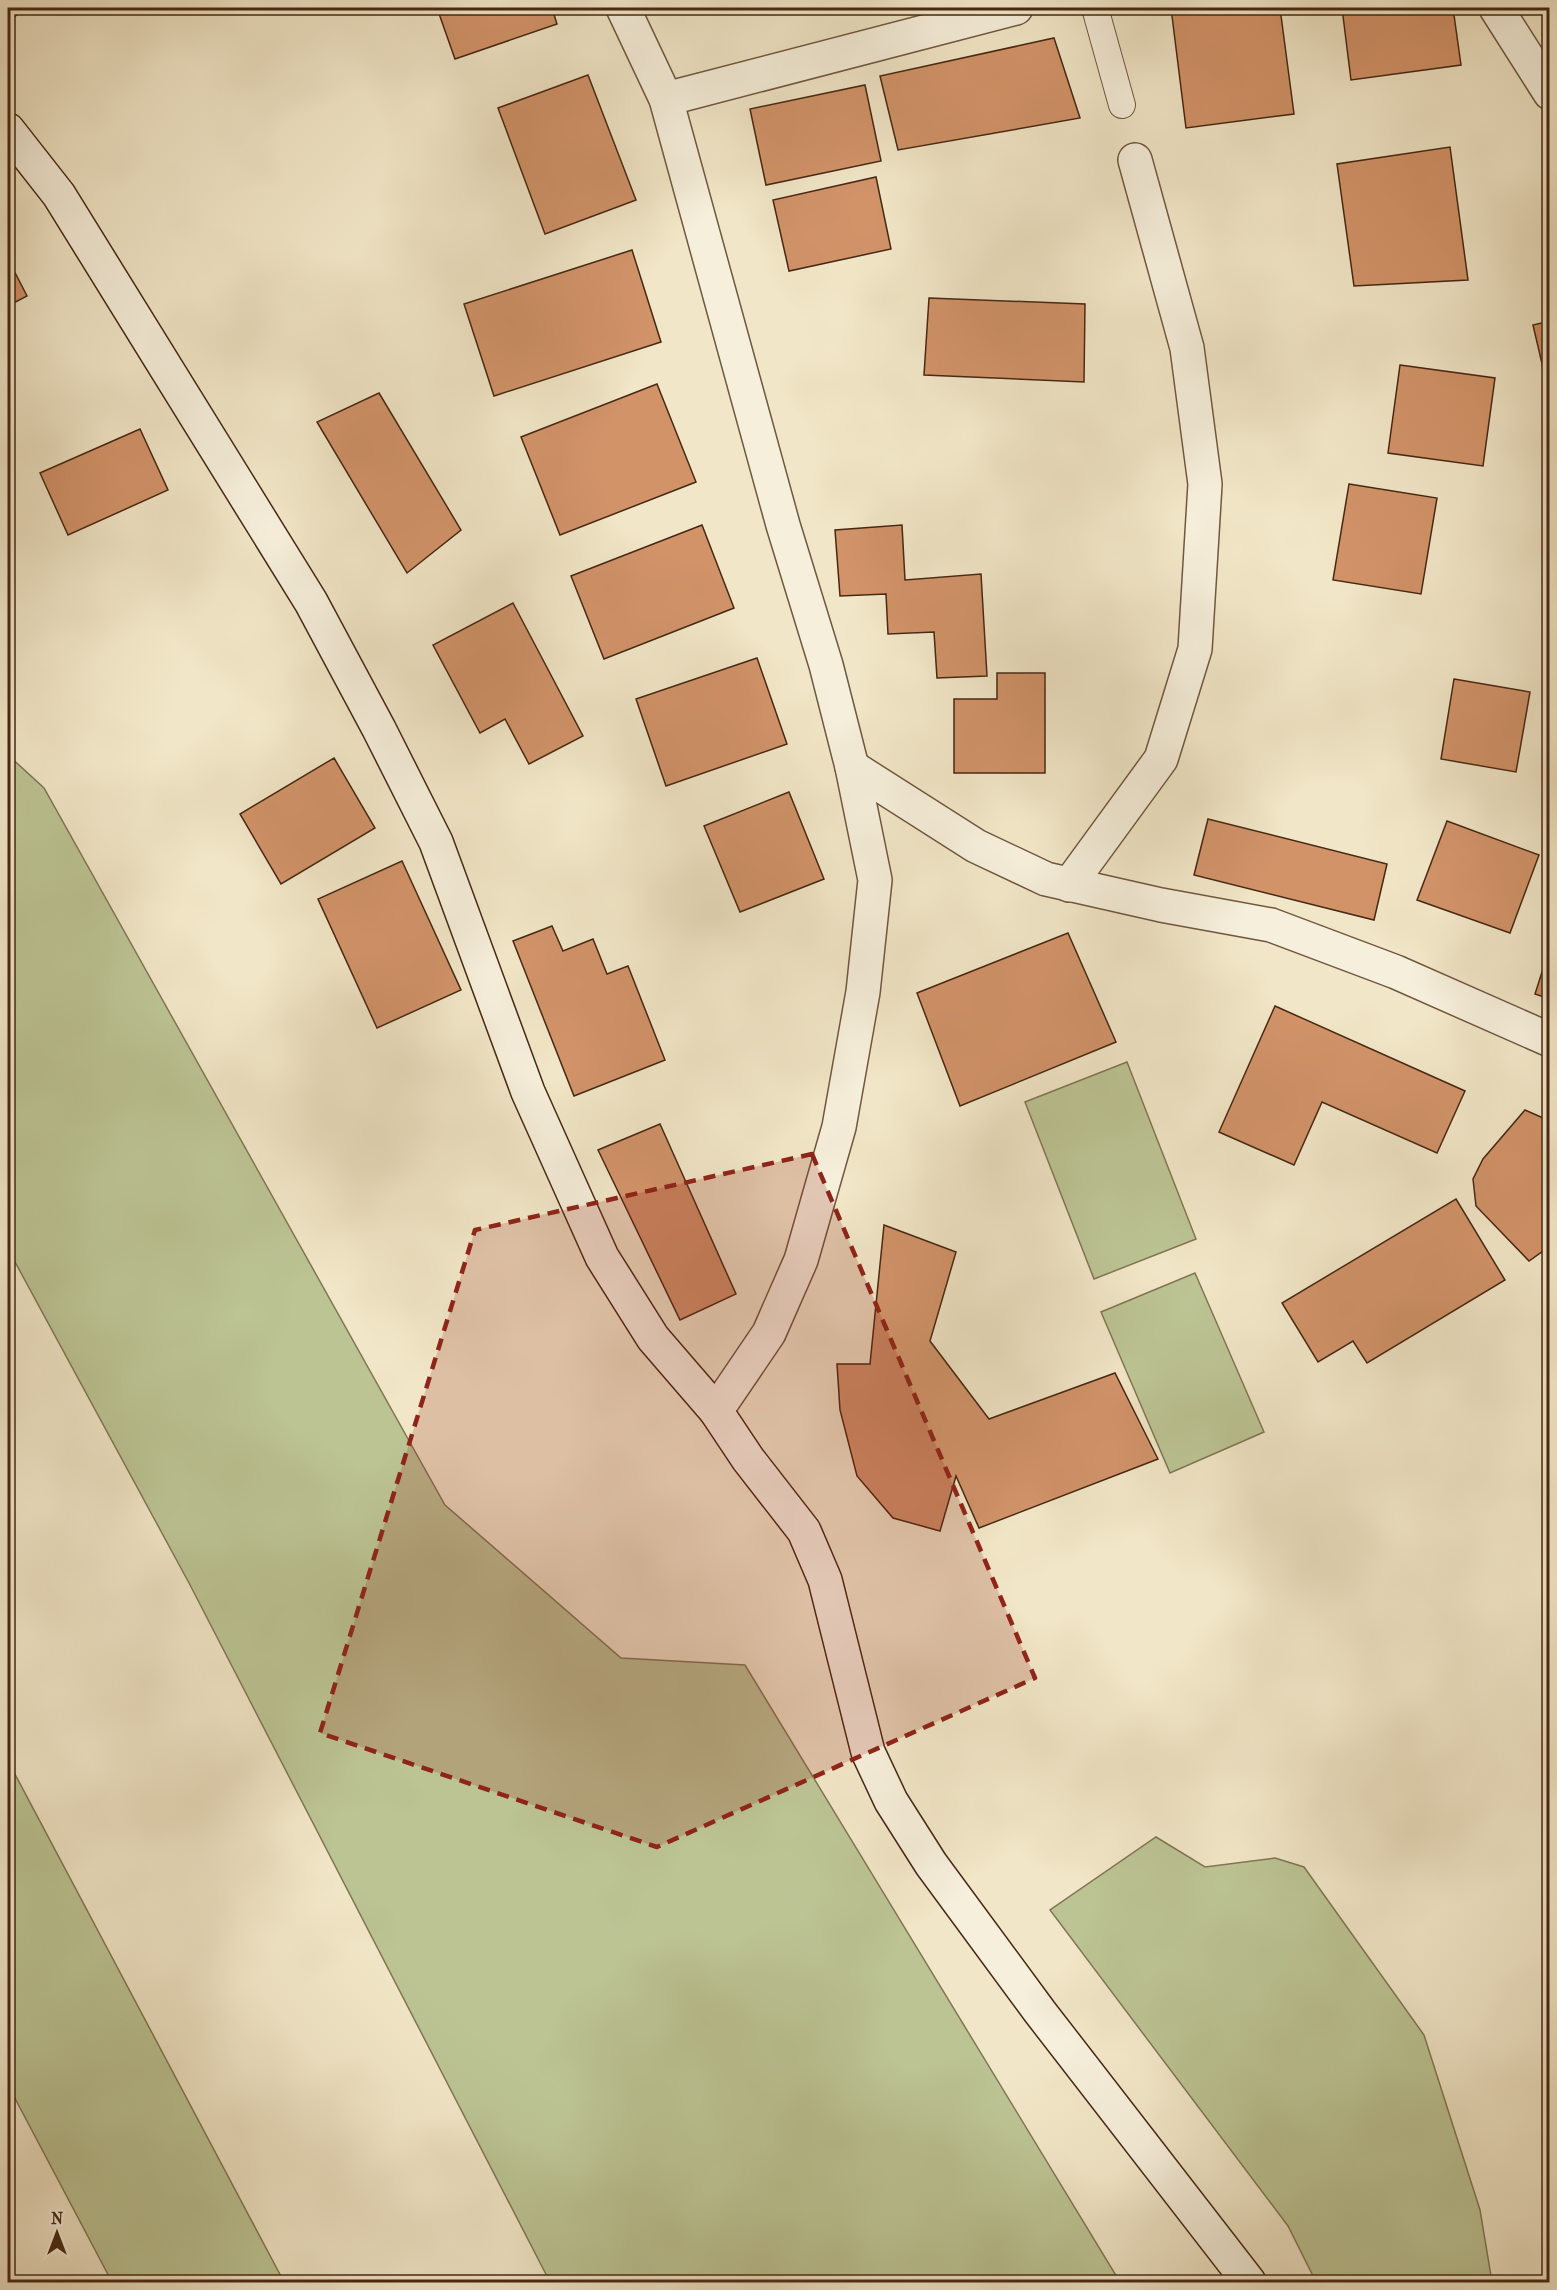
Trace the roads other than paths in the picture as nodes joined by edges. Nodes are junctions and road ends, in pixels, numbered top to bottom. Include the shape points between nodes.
1 (622, 8) edge
2 (1016, 8) edge
3 (1095, 8) edge
4 (1496, 8) edge
5 (1550, 93) edge
6 (666, 99) junction
7 (1122, 105) dead end
8 (8, 130) edge
9 (1135, 160) dead end
10 (852, 767) junction
11 (1069, 885) junction
12 (1550, 1040) edge
13 (716, 1411) junction
14 (1250, 2283) edge

1 - 6 street
2 - 6 street
3 - 7 lane
4 - 5 street
6 - 10 street
8 - 13 street via 59,195 311,602 436,842 528,1092 602,1257 653,1338
9 - 11 street via 1187,348 1204,483 1195,649 1161,759
10 - 11 street via 976,846 1046,879
10 - 13 street via 875,880 863,992 839,1127 801,1260 770,1333
11 - 12 street via 1270,925 1396,972
13 - 14 street via 804,1531 825,1580 868,1752 891,1801 930,1864 1040,2012

